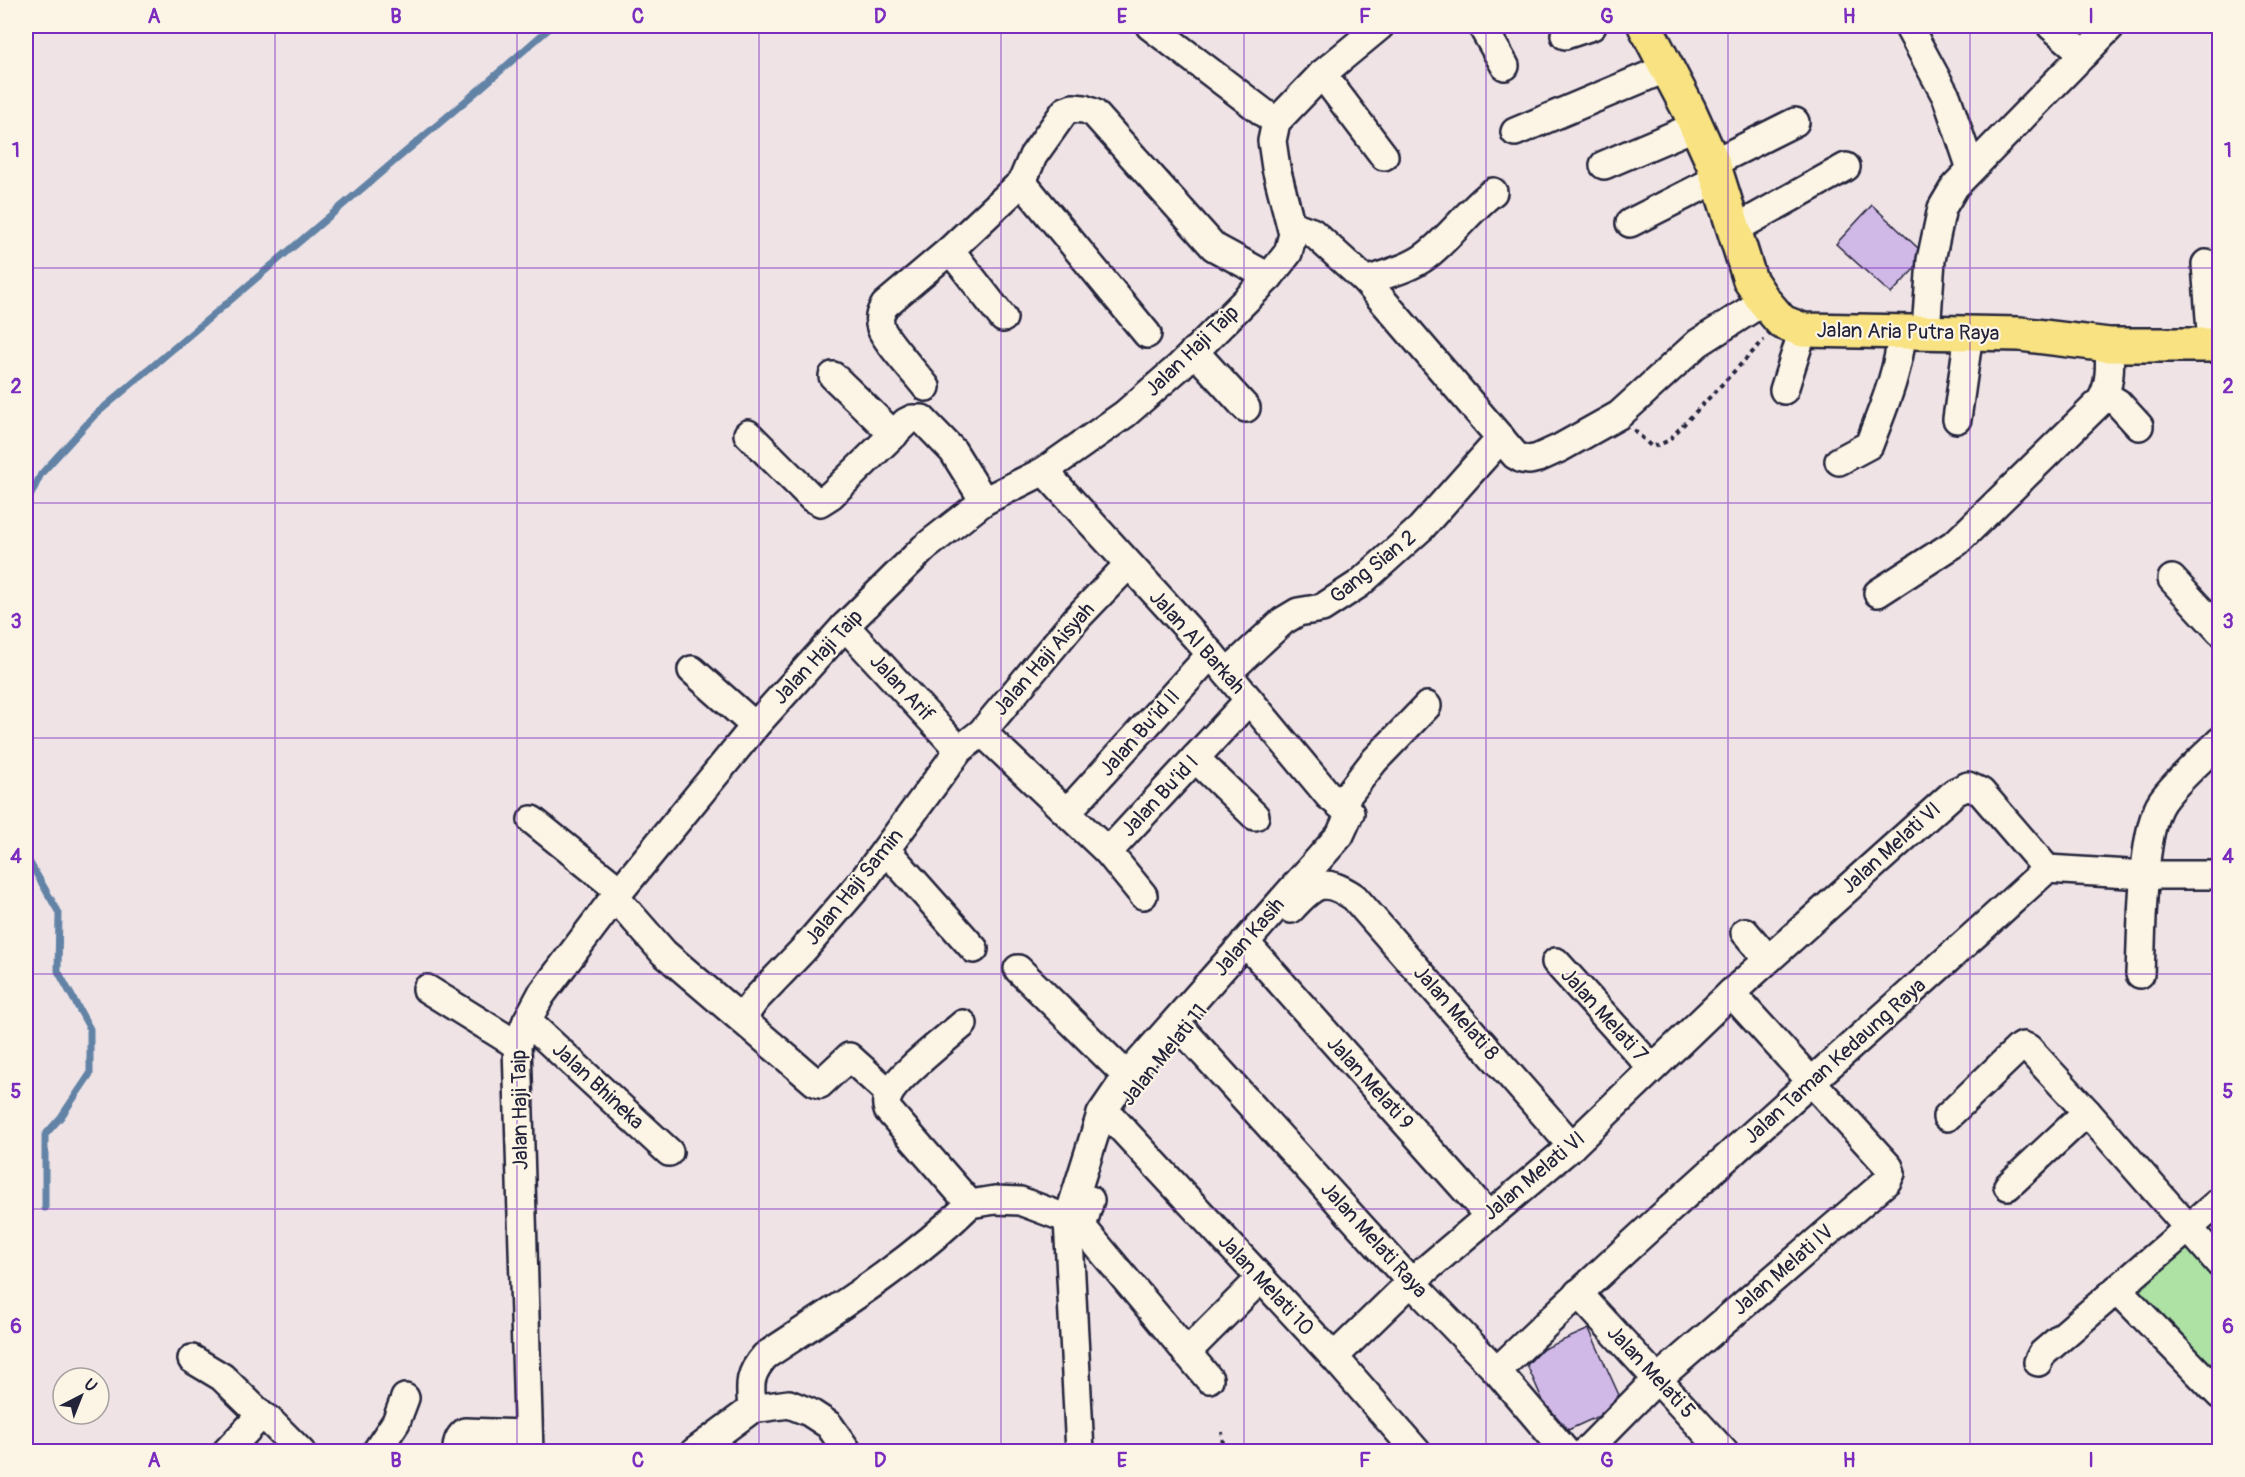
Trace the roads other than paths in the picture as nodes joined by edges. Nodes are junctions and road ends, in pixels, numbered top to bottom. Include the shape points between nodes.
1 (1150, 26) edge
2 (1380, 26) edge
3 (1482, 26) edge
4 (1592, 26) edge
5 (1645, 26) edge
6 (1908, 26) edge
7 (2051, 26) edge
8 (2111, 26) edge
9 (1566, 35) dead end
10 (2084, 54) junction
11 (1505, 66) dead end
12 (1667, 68) junction
13 (1322, 74) junction
14 (1276, 122) junction
15 (1795, 122) dead end
16 (1696, 126) junction
17 (1515, 132) dead end
18 (1384, 156) dead end
19 (1604, 165) dead end
20 (1846, 168) dead end
21 (1971, 169) junction
22 (1716, 171) junction
23 (1022, 182) junction
24 (1493, 192) dead end
25 (1630, 223) dead end
26 (1292, 225) junction
27 (1735, 230) junction
28 (950, 250) junction
29 (2206, 264) dead end
30 (1269, 277) junction
31 (1366, 282) junction
32 (1004, 318) dead end
33 (1783, 318) junction
34 (1914, 332) junction
35 (1969, 333) junction
36 (1147, 334) dead end
37 (2109, 345) junction
38 (2216, 345) edge
39 (1194, 351) junction
40 (833, 375) dead end
41 (926, 387) dead end
42 (1784, 390) dead end
43 (2105, 395) junction
44 (1246, 408) dead end
45 (1957, 419) dead end
46 (2139, 426) dead end
47 (748, 434) dead end
48 (894, 435) junction
49 (1501, 438) junction
50 (1839, 461) dead end
51 (1044, 471) junction
52 (984, 501) junction
53 (1128, 565) junction
54 (2172, 579) dead end
55 (1878, 593) dead end
56 (845, 626) junction
57 (2220, 632) edge
58 (1219, 663) junction
59 (692, 670) dead end
60 (1249, 700) junction
61 (1427, 706) dead end
62 (755, 726) junction
63 (982, 732) junction
64 (2220, 741) edge
65 (959, 750) junction
66 (1195, 758) junction
67 (1345, 809) junction
68 (1068, 812) junction
69 (1255, 816) dead end
70 (532, 820) dead end
71 (886, 850) junction
72 (1108, 852) junction
73 (2047, 869) junction
74 (2220, 875) edge
75 (2145, 876) junction
76 (1336, 885) joint
77 (617, 894) junction
78 (1143, 895) dead end
79 (1745, 932) dead end
80 (975, 949) dead end
81 (1252, 950) junction
82 (1768, 959) junction
83 (1556, 962) dead end
84 (1018, 969) dead end
85 (2140, 974) dead end
86 (427, 988) dead end
87 (1731, 993) junction
88 (742, 1018) junction
89 (527, 1021) junction
90 (963, 1024) dead end
91 (1182, 1029) junction
92 (517, 1045) junction
93 (1652, 1068) junction
94 (1127, 1076) junction
95 (1812, 1080) junction
96 (889, 1093) junction
97 (2087, 1112) junction
98 (1947, 1117) dead end
99 (1113, 1119) junction
100 (1572, 1146) junction
101 (669, 1152) dead end
102 (2008, 1186) dead end
103 (2220, 1201) edge
104 (970, 1204) junction
105 (1488, 1215) junction
106 (1068, 1219) junction
107 (2187, 1230) junction
108 (2220, 1264) edge
109 (1260, 1279) junction
110 (1411, 1282) junction
111 (2117, 1289) junction
112 (1578, 1293) junction
113 (1185, 1353) junction
114 (1334, 1357) junction
115 (192, 1359) dead end
116 (2038, 1362) dead end
117 (1497, 1371) junction
118 (1658, 1378) junction
119 (1209, 1379) dead end
120 (2220, 1395) edge
121 (405, 1398) dead end
122 (752, 1409) junction
123 (261, 1415) junction
124 (528, 1443) edge
125 (226, 1452) edge
126 (301, 1452) edge
127 (376, 1452) edge
128 (457, 1452) edge
129 (694, 1452) edge
130 (848, 1452) edge
131 (1080, 1452) edge
132 (1417, 1452) edge
133 (1566, 1452) edge
134 (1585, 1452) edge
135 (1724, 1452) edge

1 - 14 street
2 - 13 street
3 - 11 street
4 - 9 street
5 - 12 main road
6 - 21 street via 1947,98
7 - 10 street
8 - 10 street
10 - 21 street
12 - 16 main road
12 - 17 street
13 - 14 street
13 - 18 street
14 - 26 street, Jalan Haji Taip via 1272,141 1276,168
15 - 22 street
16 - 19 street
16 - 22 main road
20 - 27 street
21 - 34 street via 1942,208
22 - 25 street
22 - 27 main road
23 - 28 street
23 - 30 street via 1033,156 1065,111 1084,109 1094,113 1214,247
23 - 36 street
24 - 31 street via 1426,256
26 - 30 street, Jalan Haji Taip via 1288,253
26 - 31 street via 1312,232
27 - 33 main road via 1750,280
28 - 32 street
28 - 41 street via 885,305 879,317 881,331
29 - 38 street
30 - 39 street, Jalan Haji Taip
31 - 49 street
33 - 34 main road, Jalan Aria Putra Raya
33 - 42 street
33 - 49 street via 1698,343 1619,415 1560,448 1530,460 1522,459
34 - 35 main road, Jalan Aria Putra Raya
34 - 50 street via 1900,353 1869,445
35 - 37 main road, Jalan Aria Putra Raya via 2020,334
35 - 45 street
37 - 38 main road, Jalan Aria Putra Raya
37 - 43 street via 2111,367
39 - 44 street
39 - 51 street, Jalan Haji Taip via 1125,414
40 - 48 street
43 - 46 street
43 - 55 street via 1957,542
47 - 48 street via 820,502
48 - 52 street via 912,419 925,420 953,451
49 - 58 street, Gang Sian 2 via 1422,528 1359,584 1322,608 1298,612
51 - 52 street, Jalan Haji Taip
51 - 53 street, Jalan Al Barkah
52 - 56 street, Jalan Haji Taip via 924,548
53 - 58 street, Jalan Al Barkah
53 - 63 street, Jalan Haji Aisyah via 1077,618
54 - 57 street
56 - 62 street, Jalan Haji Taip
56 - 65 street, Jalan Arif
58 - 60 street, Jalan Al Barkah
58 - 68 street, Jalan Bu’id II
59 - 62 street
60 - 66 street, Jalan Bu’id I
60 - 67 street, Jalan Al Barkah via 1329,796
61 - 67 street, Jalan Kasih via 1374,761
62 - 77 street, Jalan Haji Taip
63 - 65 street, Jalan Haji Aisyah
63 - 68 street
64 - 75 street via 2162,800 2150,832
65 - 71 street, Jalan Haji Samin
66 - 69 street
66 - 72 street, Jalan Bu’id I
67 - 94 street, Jalan Kasih via 1340,834
68 - 72 street
70 - 77 street
71 - 80 street
71 - 88 street, Jalan Haji Samin
72 - 78 street, Jalan Bu’id I
73 - 75 street
73 - 82 street, Jalan Melati VI via 1981,792 1968,786 1923,819
73 - 95 street, Jalan Taman Kedaung Raya
74 - 75 street
75 - 85 street
76 - 81 street, Jalan Melati 11 via 1327,884 1307,892
76 - 100 street, Jalan Melati 8 via 1354,897
77 - 88 street via 663,953
77 - 89 street, Jalan Haji Taip via 541,995
79 - 82 street
81 - 91 street, Jalan Melati 11
81 - 105 street, Jalan Melati 9
82 - 87 street, Jalan Melati VI
83 - 93 street, Jalan Melati 7
84 - 94 street
86 - 92 street
87 - 93 street, Jalan Melati VI
87 - 95 street
88 - 96 street via 815,1082 820,1084 849,1057
89 - 92 street, Jalan Haji Taip
89 - 101 street, Jalan Bhineka
90 - 96 street
91 - 99 street, Jalan Melati 11
91 - 110 street, Jalan Melati Raya
92 - 124 street, Jalan Haji Taip
93 - 100 street, Jalan Melati VI
94 - 106 street, Jalan Kasih via 1101,1114
95 - 112 street, Jalan Taman Kedaung Raya
95 - 118 street, Jalan Melati IV via 1889,1167 1887,1181
96 - 104 street via 888,1110
97 - 98 street via 2023,1046
97 - 102 street
97 - 107 street
99 - 109 street, Jalan Melati 10
99 - 113 street, Jalan Melati 11 via 1082,1227
100 - 105 street, Jalan Melati VI
103 - 107 street
104 - 106 street via 1020,1201
104 - 122 street via 881,1279 765,1356 752,1374
105 - 110 street, Jalan Melati VI
106 - 131 street
107 - 108 street
107 - 111 street
109 - 113 street
109 - 114 street, Jalan Melati 10
110 - 114 street, Jalan Melati VI
110 - 117 street, Jalan Melati Raya
111 - 116 street via 2042,1354
111 - 120 street
112 - 117 street, Jalan Taman Kedaung Raya
112 - 118 street, Jalan Melati 5
113 - 119 street, Jalan Melati 11
114 - 132 street, Jalan Melati 10
115 - 123 street via 222,1377
117 - 133 street, Jalan Melati Raya
118 - 134 street, Jalan Melati IV
118 - 135 street, Jalan Melati 5
121 - 127 street via 396,1422
122 - 129 street
122 - 130 street via 789,1404 809,1412 829,1425
123 - 125 street
123 - 126 street
124 - 128 street via 465,1432

